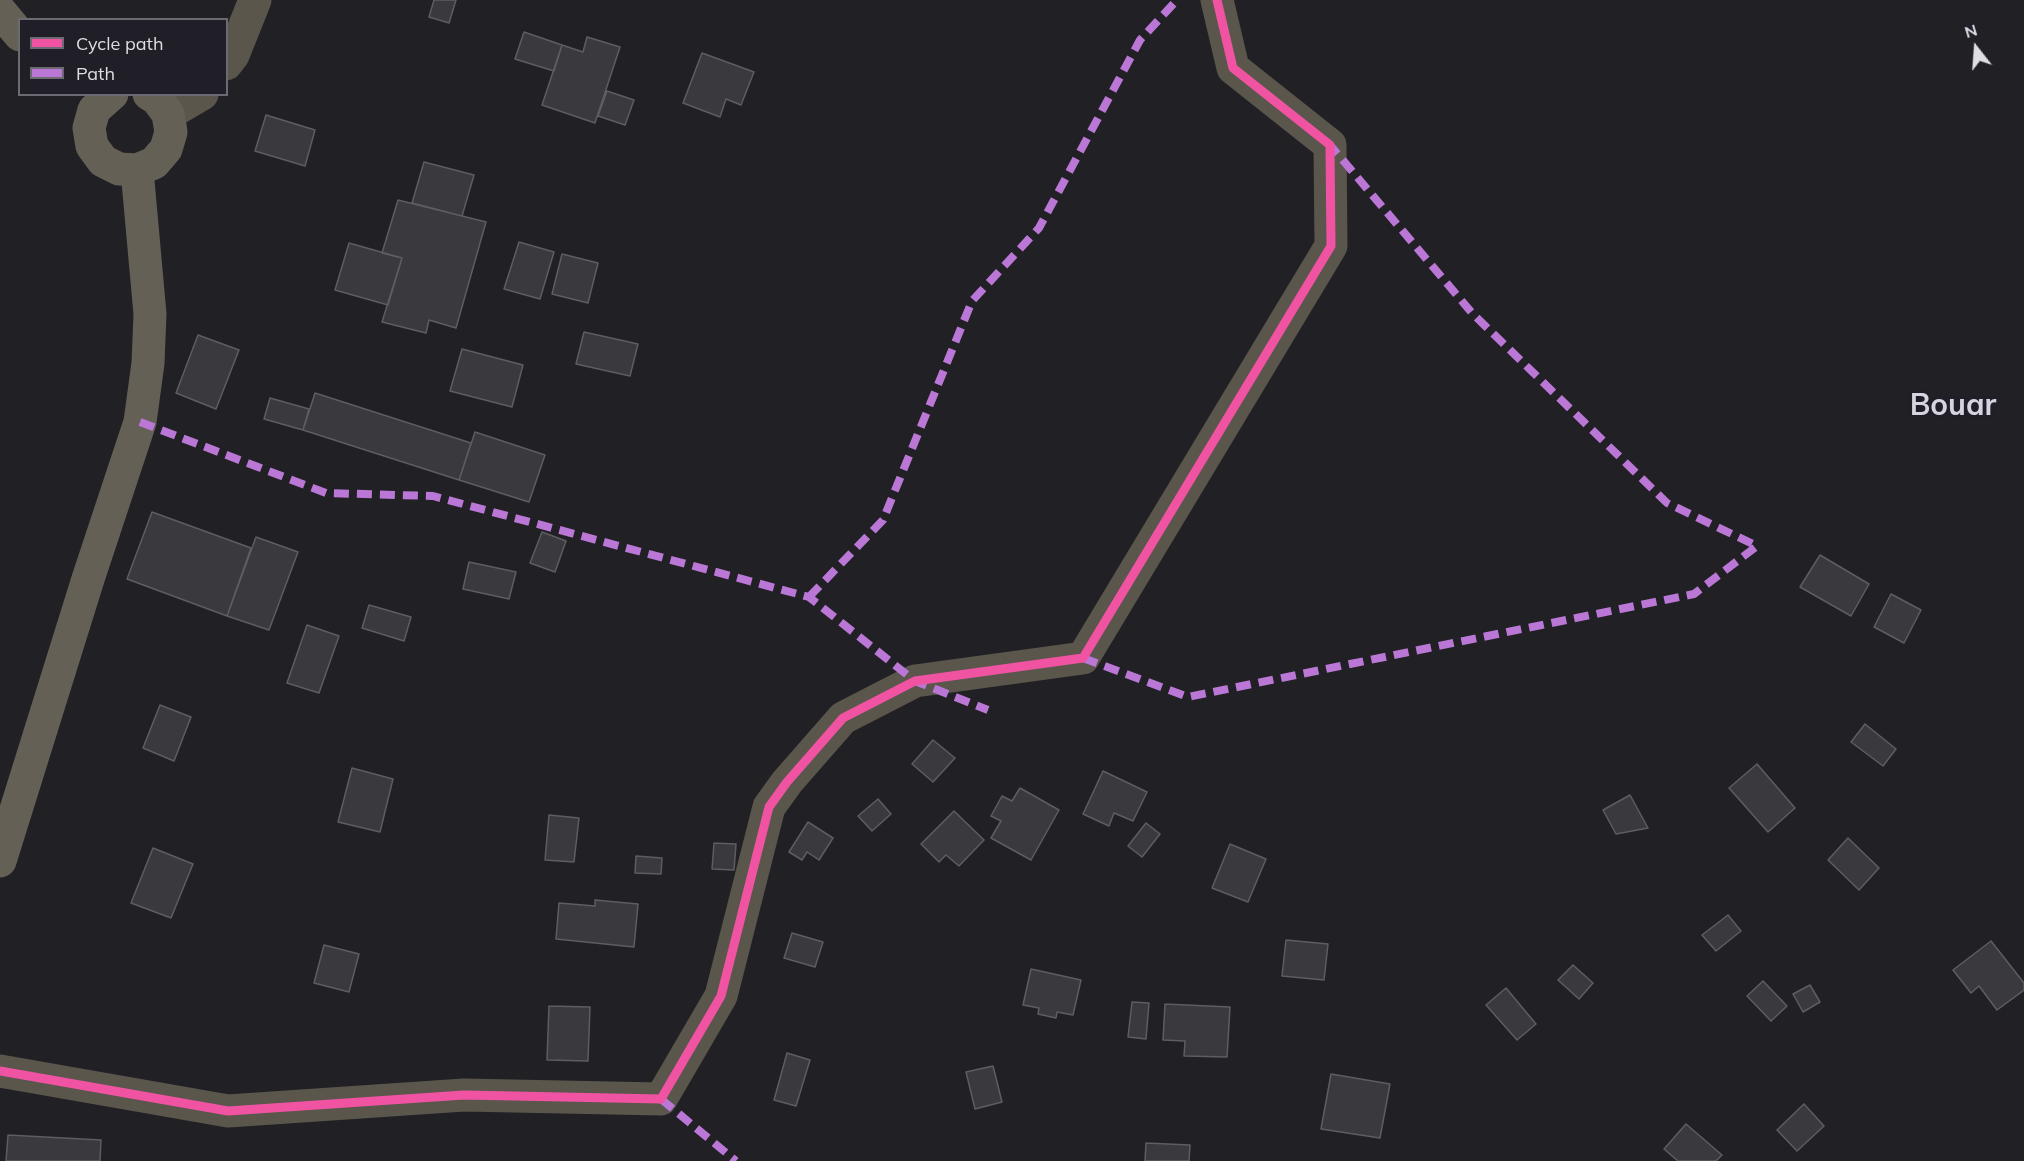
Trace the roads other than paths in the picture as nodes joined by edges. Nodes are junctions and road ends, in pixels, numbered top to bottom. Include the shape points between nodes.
1 (255, 0) edge
2 (1217, 0) edge
3 (0, 11) edge
4 (18, 33) edge
5 (228, 61) edge
6 (193, 96) edge
7 (94, 100) edge
8 (158, 104) edge
9 (137, 170) junction
10 (0, 861) edge
11 (0, 1071) edge

1 - 5 street
2 - 11 street via 1233,68 1330,145 1331,246 1083,658 915,681 843,718 787,782 769,807 721,996 661,1099 464,1095 228,1111
3 - 4 main road
6 - 8 street
7 - 9 main road via 89,128 92,146 103,161 119,169
8 - 9 main road via 171,132 166,149 154,163
9 - 10 main road via 150,314 140,422

